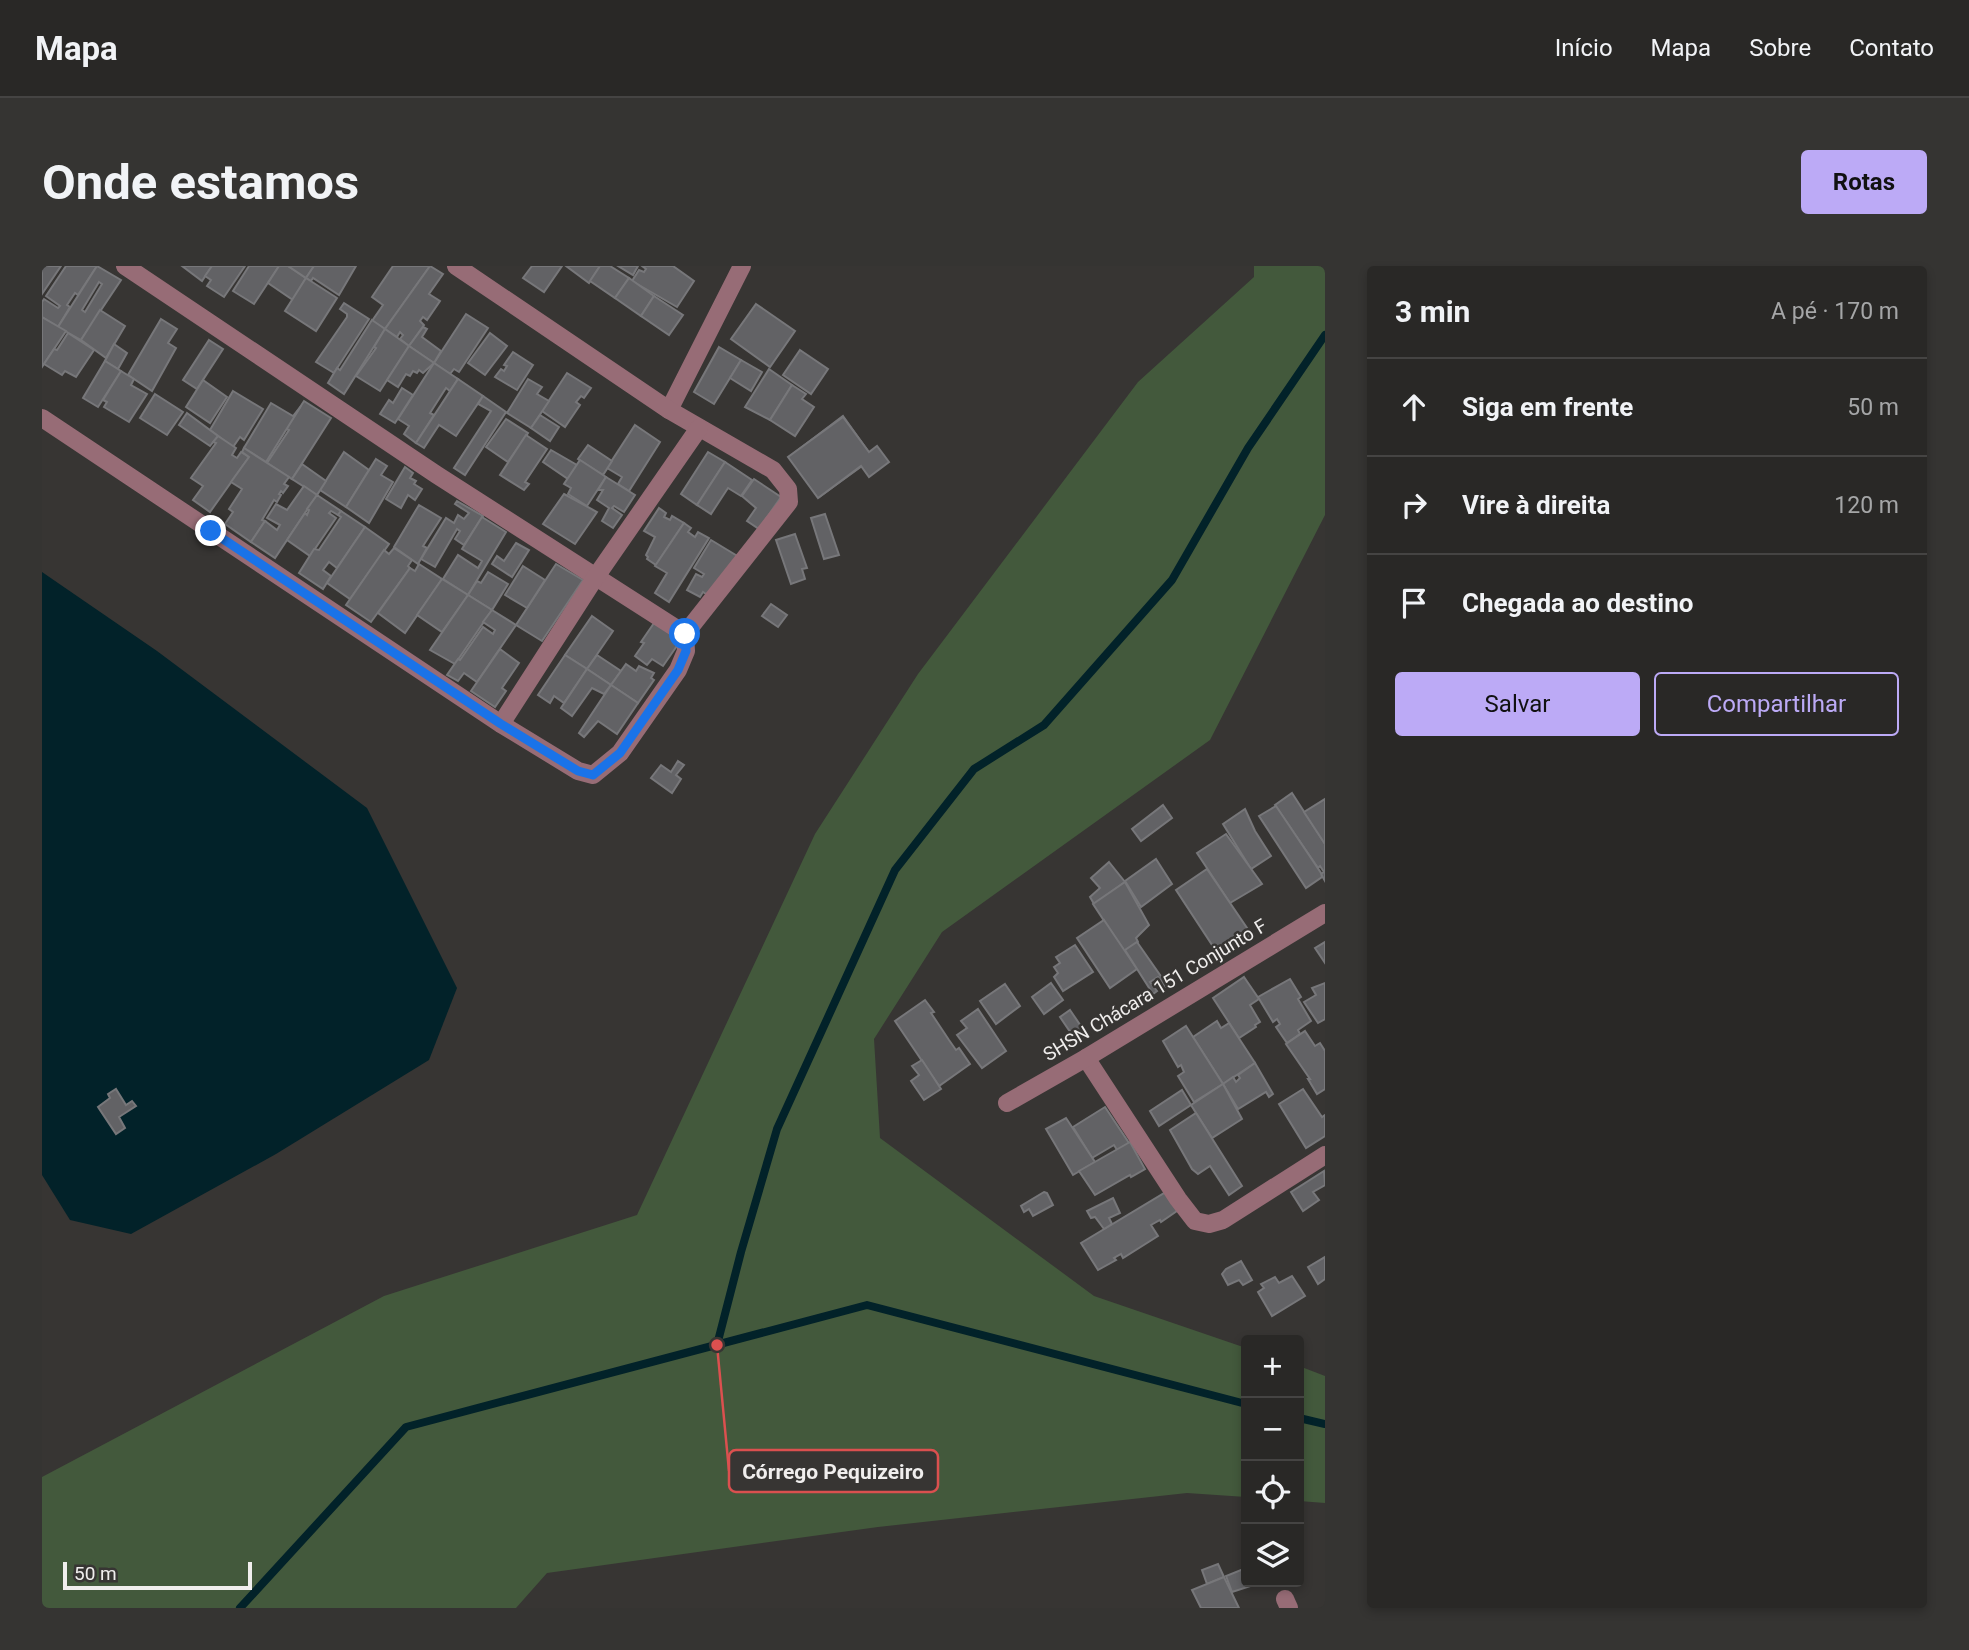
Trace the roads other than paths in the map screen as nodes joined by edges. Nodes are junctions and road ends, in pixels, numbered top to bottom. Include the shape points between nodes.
1 (125, 266) edge
2 (456, 266) edge
3 (742, 266) edge
4 (669, 410) junction
5 (42, 418) edge
6 (699, 428) junction
7 (595, 578) junction
8 (685, 634) junction
9 (501, 724) junction
10 (1325, 913) edge
11 (1086, 1058) junction
12 (1007, 1103) dead end
13 (1325, 1155) edge

1 - 7 street
2 - 4 street
3 - 4 street
4 - 6 street
5 - 9 street
6 - 7 street
6 - 8 street via 773,470 788,489 789,502
7 - 8 street
7 - 9 street
8 - 9 street via 686,651 678,670 620,753 593,775 578,771
10 - 11 street, SHSN Chácara 151 Conjunto F
11 - 12 street, SHSN Chácara 151 Conjunto F
11 - 13 street via 1195,1221 1223,1220

